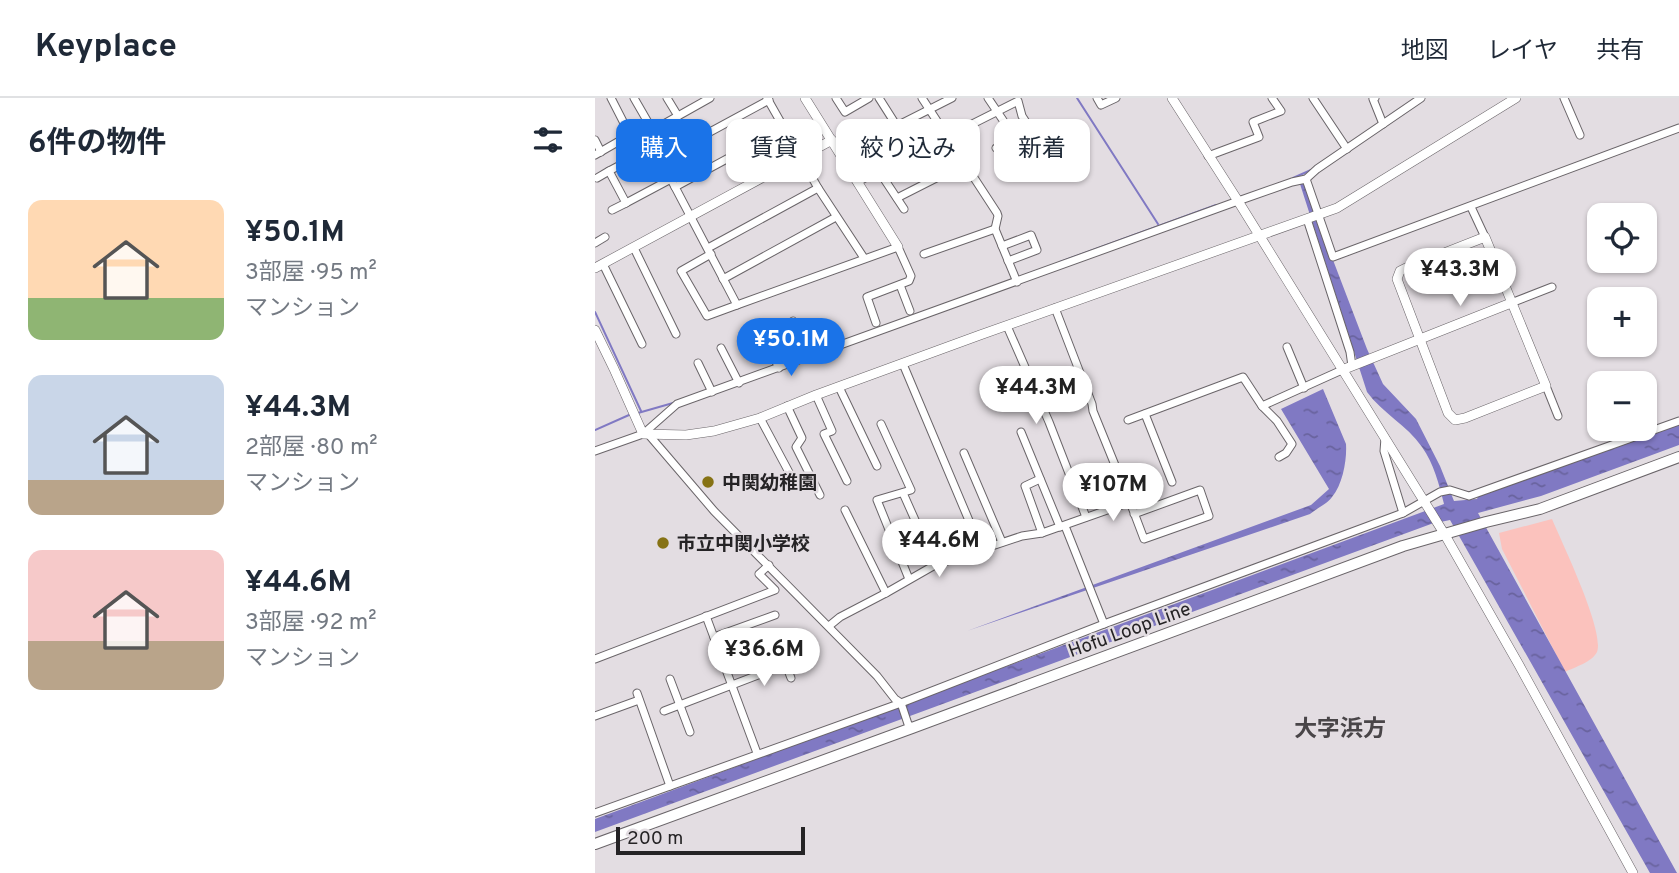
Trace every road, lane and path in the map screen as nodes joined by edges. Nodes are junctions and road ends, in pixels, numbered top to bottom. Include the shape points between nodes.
1 (611, 98) edge
2 (633, 98) edge
3 (667, 98) edge
4 (710, 98) edge
5 (805, 98) edge
6 (836, 98) edge
7 (869, 98) edge
8 (879, 98) edge
9 (922, 98) edge
10 (952, 98) edge
11 (988, 98) edge
12 (1097, 98) edge
13 (1116, 98) edge
14 (1172, 98) edge
15 (1272, 98) edge
16 (1375, 98) edge
17 (1422, 98) edge
18 (1515, 98) edge
19 (1564, 98) edge
20 (768, 99) edge
21 (1310, 99) edge
22 (929, 109) junction
23 (997, 112) junction
24 (678, 116) junction
25 (622, 119) edge
26 (646, 119) edge
27 (671, 119) edge
28 (779, 119) edge
29 (892, 119) edge
30 (908, 119) edge
31 (935, 119) edge
32 (1002, 119) edge
33 (1024, 119) edge
34 (980, 120) edge
35 (1383, 124) junction
36 (1679, 128) edge
37 (712, 130) edge
38 (1580, 135) dead end
39 (832, 140) junction
40 (595, 141) edge
41 (616, 143) edge
42 (822, 146) edge
43 (836, 147) edge
44 (1347, 149) junction
45 (598, 153) edge
46 (1208, 156) junction
47 (726, 159) edge
48 (616, 167) edge
49 (609, 171) junction
50 (597, 178) dead end
51 (1306, 179) junction
52 (665, 182) edge
53 (672, 182) edge
54 (755, 182) edge
55 (814, 182) edge
56 (857, 182) edge
57 (886, 182) edge
58 (927, 182) edge
59 (976, 182) edge
60 (675, 187) junction
61 (818, 188) junction
62 (897, 198) junction
63 (1238, 201) junction
64 (626, 203) junction
65 (1471, 207) junction
66 (904, 209) dead end
67 (612, 210) dead end
68 (690, 217) junction
69 (836, 217) junction
70 (1311, 218) junction
71 (995, 229) junction
72 (1259, 236) junction
73 (605, 237) dead end
74 (1485, 237) junction
75 (595, 243) edge
76 (1002, 246) junction
77 (898, 247) junction
78 (634, 248) junction
79 (709, 251) junction
80 (924, 254) dead end
81 (864, 258) junction
82 (1008, 261) junction
83 (598, 265) edge
84 (723, 278) junction
85 (1017, 282) junction
86 (900, 285) junction
87 (1552, 287) dead end
88 (1511, 303) junction
89 (737, 305) junction
90 (1055, 309) junction
91 (910, 311) dead end
92 (793, 321) dead end
93 (876, 323) dead end
94 (1007, 326) junction
95 (595, 330) edge
96 (761, 332) dead end
97 (675, 334) dead end
98 (1419, 340) junction
99 (642, 344) dead end
100 (1287, 347) dead end
101 (721, 348) dead end
102 (810, 357) junction
103 (698, 363) dead end
104 (903, 364) junction
105 (1350, 367) junction
106 (779, 368) junction
107 (739, 383) junction
108 (1546, 386) junction
109 (839, 387) junction
110 (1304, 388) junction
111 (712, 393) junction
112 (815, 396) junction
113 (787, 406) junction
114 (1262, 406) junction
115 (1145, 414) junction
116 (1559, 416) dead end
117 (760, 418) junction
118 (1128, 420) dead end
119 (1679, 421) edge
120 (881, 424) dead end
121 (1021, 432) dead end
122 (646, 435) junction
123 (1385, 438) junction
124 (595, 451) edge
125 (964, 453) dead end
126 (1279, 457) dead end
127 (1679, 457) edge
128 (877, 466) dead end
129 (791, 476) dead end
130 (1040, 479) junction
131 (847, 481) dead end
132 (1172, 482) dead end
133 (903, 493) junction
134 (820, 495) dead end
135 (1130, 502) junction
136 (1425, 502) junction
137 (845, 510) dead end
138 (1403, 513) junction
139 (1134, 514) junction
140 (1086, 517) junction
141 (1063, 526) junction
142 (1042, 533) junction
143 (1450, 533) junction
144 (1002, 542) junction
145 (981, 549) junction
146 (769, 565) junction
147 (935, 565) junction
148 (909, 579) junction
149 (886, 593) junction
150 (775, 615) dead end
151 (706, 616) junction
152 (1104, 624) junction
153 (829, 626) junction
154 (714, 637) junction
155 (595, 659) edge
156 (791, 678) dead end
157 (670, 679) dead end
158 (731, 685) junction
159 (901, 702) junction
160 (679, 706) junction
161 (664, 711) dead end
162 (595, 716) edge
163 (910, 726) junction
164 (690, 732) dead end
165 (757, 753) junction
166 (670, 786) junction
167 (595, 813) edge
168 (595, 844) edge
169 (1633, 873) edge

1 - 25 street
2 - 26 street
3 - 24 street
4 - 24 street
5 - 39 street
6 - 7 street via 845,113
8 - 29 street
9 - 22 street
10 - 22 street
11 - 23 street
12 - 13 street via 1101,105
14 - 46 street
15 - 46 street via 1280,111 1253,122 1259,137
16 - 35 street
17 - 35 street
18 - 70 street via 1358,197
19 - 38 street
20 - 28 street
20 - 37 street
21 - 44 street
22 - 30 street
22 - 31 street
23 - 32 street
23 - 33 street via 1018,101
23 - 34 street
24 - 27 street
35 - 44 street
36 - 65 street
39 - 42 street
39 - 43 street
40 - 45 street
41 - 45 street
44 - 51 street
46 - 63 street
47 - 60 street
48 - 49 street
49 - 50 street
49 - 64 street
51 - 63 street
51 - 70 street
52 - 64 street
53 - 60 street
54 - 68 street
55 - 61 street
56 - 77 street
57 - 62 street
58 - 62 street
59 - 71 street via 997,213
60 - 68 street
61 - 69 street
61 - 79 street
62 - 66 street
63 - 72 street
63 - 85 street
64 - 67 street
65 - 70 street via 1333,257
65 - 74 street
68 - 78 street
68 - 79 street
69 - 81 street
69 - 84 street
70 - 72 street
70 - 105 street via 1350,352
71 - 76 street
71 - 80 street
72 - 90 street
72 - 105 street
73 - 75 street
74 - 88 street
74 - 98 street via 1398,275 1397,284
76 - 82 street
76 - 82 street via 1031,235 1037,250
77 - 81 street
77 - 86 street via 911,276
78 - 83 street
78 - 97 street
79 - 84 street
79 - 89 street via 681,271 707,316
81 - 89 street
82 - 85 street
83 - 99 street
84 - 89 street
85 - 102 street
86 - 91 street
86 - 93 street via 867,297
87 - 88 street
88 - 98 street
88 - 108 street
90 - 94 street
90 - 135 street
92 - 102 street
94 - 104 street
94 - 140 street
95 - 122 street
96 - 106 street
98 - 105 street
98 - 108 street via 1448,413 1455,419
100 - 110 street
101 - 107 street
102 - 106 street
103 - 111 street
104 - 109 street
104 - 145 street
105 - 110 street
105 - 123 street
106 - 107 street
107 - 111 street
108 - 116 street
109 - 112 street
109 - 128 street
110 - 114 street
111 - 122 street via 677,404
112 - 113 street
112 - 131 street via 832,430 824,434
113 - 117 street
113 - 134 street via 802,438 796,447
114 - 115 street via 1243,377
114 - 126 street via 1292,444
115 - 118 street
115 - 132 street
117 - 122 street via 714,431
117 - 129 street
119 - 136 street via 1469,496 1450,490
120 - 133 street via 911,491
121 - 130 street
122 - 124 street
122 - 146 street
123 - 136 street
123 - 138 street via 1384,451
125 - 144 street
127 - 143 main road, Hofu Loop Line via 1540,509
130 - 141 street
130 - 142 street via 1025,486
133 - 147 street
133 - 148 street via 877,500
135 - 139 street
135 - 140 street
136 - 138 street
136 - 143 street
137 - 149 street
138 - 152 street
139 - 139 street via 1144,539 1209,516 1200,490
140 - 141 street
141 - 142 street
141 - 152 street
142 - 144 street
143 - 163 main road, Hofu Loop Line via 1403,546
143 - 169 street
144 - 145 street
145 - 147 street
146 - 151 street via 759,574 775,590
146 - 153 street
147 - 148 street
148 - 149 street
149 - 153 street
150 - 154 street
151 - 154 street
151 - 155 street
152 - 159 street
153 - 159 street
154 - 158 street
156 - 158 street via 789,664
157 - 160 street
158 - 160 street
158 - 165 street
159 - 163 street
159 - 165 street
160 - 161 street
160 - 164 street
162 - 166 street via 638,696
163 - 168 main road, Hofu Loop Line
165 - 166 street
166 - 167 street

